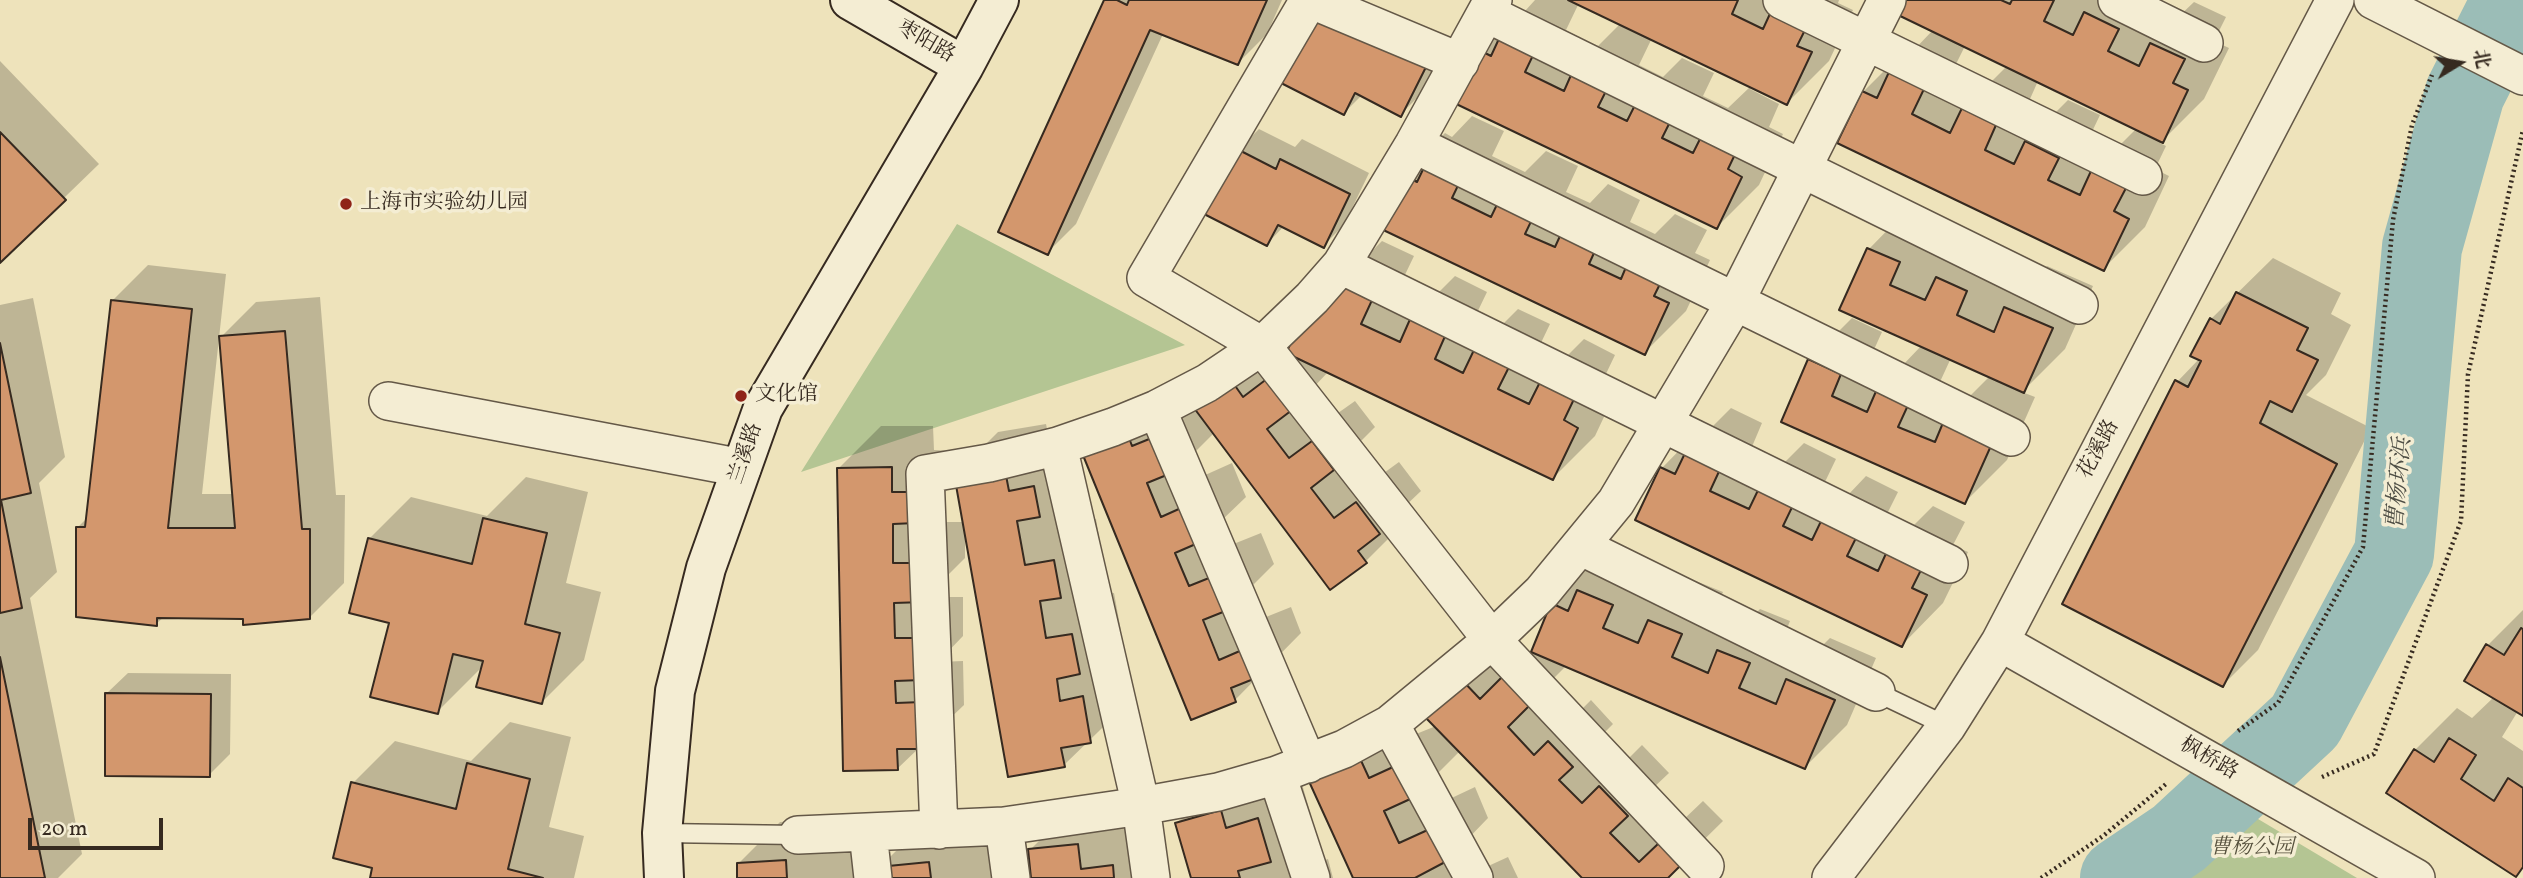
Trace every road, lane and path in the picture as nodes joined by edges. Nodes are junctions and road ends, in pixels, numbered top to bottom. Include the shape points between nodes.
1 (850, 0) edge
2 (999, 0) edge
3 (1311, 0) edge
4 (1782, 0) edge
5 (1887, 0) edge
6 (2116, 0) edge
7 (2335, 0) edge
8 (2373, 0) edge
9 (1490, 7) edge
10 (1867, 41) junction
11 (2452, 42) junction
12 (2204, 43) dead end
13 (1460, 62) junction
14 (964, 66) junction
15 (2523, 76) edge
16 (2523, 130) edge
17 (1413, 144) junction
18 (1804, 169) junction
19 (2143, 176) dead end
20 (1341, 265) junction
21 (1735, 302) junction
22 (2079, 304) dead end
23 (1262, 346) junction
24 (388, 401) dead end
25 (1157, 410) junction
26 (1665, 425) junction
27 (2011, 437) dead end
28 (1058, 446) junction
29 (742, 468) junction
30 (1581, 547) junction
31 (1949, 564) dead end
32 (1492, 640) junction
33 (2000, 642) junction
34 (1876, 692) joint
35 (1390, 724) junction
36 (1947, 726) junction
37 (2201, 756) junction
38 (1292, 770) junction
39 (2274, 797) junction
40 (1141, 807) junction
41 (1004, 826) junction
42 (939, 830) junction
43 (662, 833) junction
44 (868, 833) junction
45 (798, 835) joint
46 (1706, 866) dead end
47 (664, 878) edge
48 (873, 878) edge
49 (1011, 878) edge
50 (1151, 878) edge
51 (1311, 878) edge
52 (1474, 878) edge
53 (1830, 878) edge
54 (2041, 878) edge
55 (2416, 878) edge

1 - 14 street, 枣阳路
2 - 14 street, 兰溪路
3 - 13 street
3 - 23 street via 1146,278
4 - 10 street
5 - 10 street
6 - 12 street
7 - 33 street, 花溪路
8 - 11 street
9 - 13 street
9 - 18 street
10 - 18 street
10 - 19 street
11 - 15 street
11 - 37 path via 2412,125 2393,220 2363,547 2278,703
13 - 17 street
14 - 29 street, 兰溪路 via 763,408
16 - 39 path via 2468,374 2461,521 2374,754
17 - 20 street
17 - 21 street
18 - 21 street
18 - 22 street
20 - 23 street
20 - 26 street
21 - 26 street
21 - 27 street
23 - 25 street
23 - 32 street
24 - 29 street
25 - 28 street
25 - 38 street
26 - 30 street
26 - 31 street
28 - 40 street
28 - 42 street via 925,474
29 - 43 street, 兰溪路 via 706,568 675,691
30 - 32 street
30 - 34 street
32 - 35 street
32 - 46 street
33 - 36 street, 花溪路
33 - 37 street, 枫桥路
34 - 36 lane
35 - 38 street
35 - 52 street
36 - 53 street, 花溪路
37 - 39 street, 枫桥路
37 - 54 path via 2103,836
38 - 40 street via 1218,792
38 - 51 street
39 - 55 street, 枫桥路
40 - 41 street
40 - 50 street
41 - 42 street
41 - 49 street
42 - 44 street
43 - 45 lane
43 - 47 street, 兰溪路
44 - 45 street
44 - 48 street

